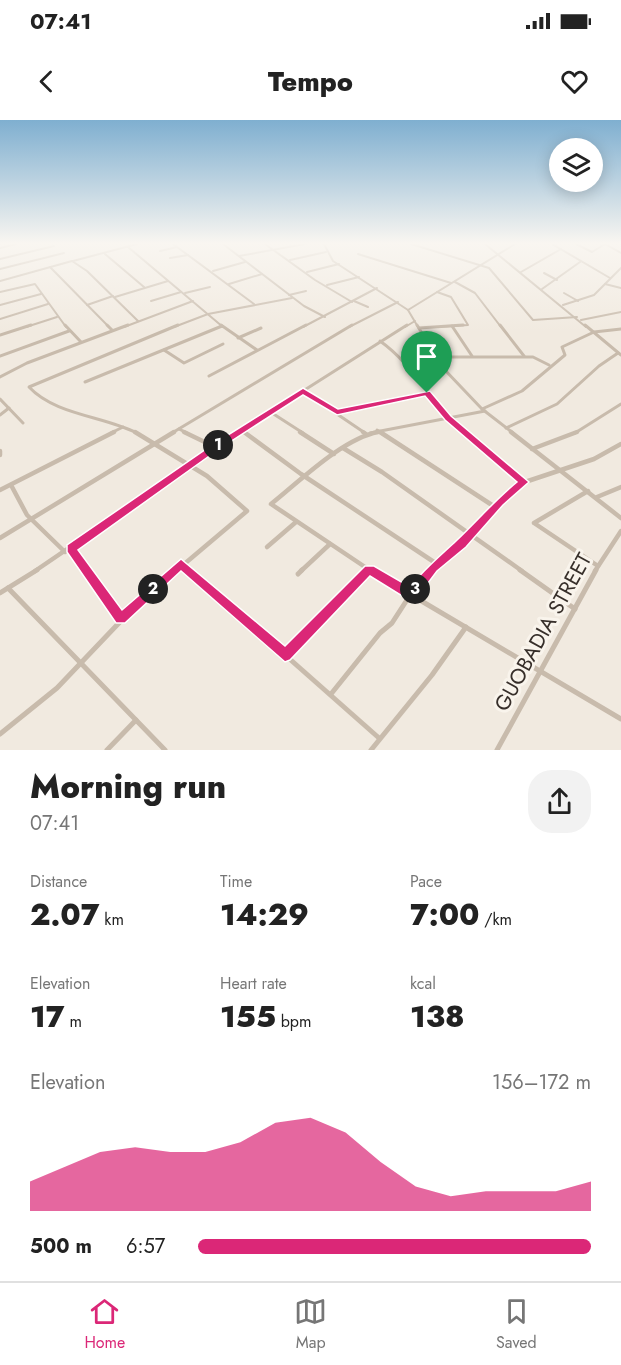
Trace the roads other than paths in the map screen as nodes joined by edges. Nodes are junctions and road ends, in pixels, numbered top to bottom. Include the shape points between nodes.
1 (27, 273) edge
2 (56, 273) edge
3 (89, 273) edge
4 (128, 273) edge
5 (160, 273) edge
6 (215, 273) edge
7 (306, 273) edge
8 (353, 273) edge
9 (424, 273) edge
10 (467, 273) edge
11 (495, 273) edge
12 (523, 273) edge
13 (544, 273) dead end
14 (565, 273) edge
15 (601, 273) edge
16 (615, 273) edge
17 (262, 274) joint
18 (359, 277) junction
19 (610, 278) junction
20 (557, 280) junction
21 (0, 281) edge
22 (169, 281) junction
23 (453, 282) junction
24 (228, 284) junction
25 (605, 284) junction
26 (326, 286) junction
27 (144, 287) junction
28 (210, 287) dead end
29 (377, 288) junction
30 (621, 288) edge
31 (542, 289) junction
32 (306, 291) dead end
33 (0, 292) edge
34 (183, 292) junction
35 (437, 292) junction
36 (564, 293) dead end
37 (41, 294) junction
38 (290, 296) junction
39 (114, 297) junction
40 (151, 301) dead end
41 (194, 301) junction
42 (353, 301) junction
43 (579, 301) junction
44 (398, 302) junction
45 (48, 304) junction
46 (255, 304) junction
47 (0, 305) edge
48 (87, 305) junction
49 (562, 306) junction
50 (368, 307) dead end
51 (408, 310) junction
52 (621, 312) edge
53 (208, 314) junction
54 (57, 317) junction
55 (325, 317) junction
56 (577, 317) junction
57 (0, 319) edge
58 (581, 320) junction
59 (138, 321) junction
60 (416, 321) junction
61 (222, 326) junction
62 (453, 326) junction
63 (261, 328) dead end
64 (419, 328) junction
65 (621, 328) edge
66 (112, 330) junction
67 (69, 331) junction
68 (594, 332) junction
69 (0, 335) edge
70 (238, 338) junction
71 (380, 341) junction
72 (81, 342) junction
73 (223, 344) dead end
74 (163, 350) junction
75 (257, 350) junction
76 (620, 354) edge
77 (0, 356) edge
78 (473, 356) junction
79 (524, 356) junction
80 (436, 357) junction
81 (549, 365) junction
82 (209, 376) dead end
83 (0, 377) edge
84 (85, 382) dead end
85 (303, 391) junction
86 (427, 393) junction
87 (0, 399) edge
88 (621, 404) edge
89 (9, 408) junction
90 (484, 410) junction
91 (337, 412) junction
92 (272, 413) junction
93 (0, 415) edge
94 (448, 418) junction
95 (23, 423) dead end
96 (124, 426) junction
97 (506, 428) junction
98 (179, 429) junction
99 (242, 430) junction
100 (377, 430) junction
101 (366, 434) junction
102 (155, 444) junction
103 (621, 444) edge
104 (215, 447) junction
105 (343, 448) junction
106 (532, 449) junction
107 (334, 454) junction
108 (191, 465) junction
109 (561, 471) junction
110 (304, 476) junction
111 (524, 482) junction
112 (11, 485) junction
113 (621, 487) edge
114 (0, 490) edge
115 (588, 491) junction
116 (596, 497) junction
117 (495, 507) junction
118 (621, 518) edge
119 (28, 520) junction
120 (296, 522) junction
121 (621, 531) edge
122 (469, 535) junction
123 (0, 538) edge
124 (330, 544) junction
125 (267, 547) dead end
126 (68, 550) junction
127 (181, 564) junction
128 (437, 564) junction
129 (598, 566) junction
130 (369, 570) junction
131 (298, 574) dead end
132 (8, 588) junction
133 (0, 593) edge
134 (411, 595) junction
135 (575, 609) junction
136 (121, 619) junction
137 (466, 627) junction
138 (285, 656) junction
139 (78, 664) junction
140 (541, 670) junction
141 (331, 694) junction
142 (621, 719) edge
143 (136, 720) junction
144 (0, 734) edge
145 (379, 738) junction
146 (107, 750) edge
147 (165, 750) edge
148 (371, 750) edge
149 (496, 750) edge

1 - 21 street
2 - 48 street
3 - 39 street
4 - 27 street
5 - 22 street
6 - 24 street
7 - 26 street
8 - 18 street
9 - 23 street
10 - 23 street
11 - 56 street via 532,319
12 - 31 street
13 - 20 street
14 - 20 street
15 - 19 street
16 - 19 street
17 - 24 street
17 - 38 street
18 - 26 street
18 - 29 street
19 - 25 street
20 - 31 street
22 - 27 street
22 - 34 street
23 - 35 street
23 - 79 street via 475,293
24 - 46 street
25 - 30 street
25 - 43 street via 594,295
26 - 42 street
27 - 39 street
28 - 34 street
29 - 42 street
29 - 44 street
31 - 49 street
32 - 38 street
33 - 37 street via 33,283
34 - 40 street
34 - 41 street
35 - 51 street
35 - 62 street via 451,297 468,325
36 - 43 street
37 - 45 street
37 - 47 street
38 - 46 street
38 - 55 street
39 - 48 street
39 - 59 street
41 - 53 street
41 - 59 street
42 - 50 street
42 - 55 street
43 - 49 street
44 - 51 street
44 - 98 street via 329,337
45 - 54 street
45 - 57 street
46 - 53 street
48 - 66 street
49 - 56 street
51 - 60 street
52 - 58 street
53 - 61 street
53 - 96 street via 29,387 67,410
54 - 67 street
54 - 69 street
55 - 75 street
56 - 58 street
58 - 68 street
59 - 66 street
60 - 64 street
60 - 71 street
61 - 70 street
61 - 74 street
62 - 64 street
62 - 78 street
63 - 70 street
64 - 80 street
65 - 68 street
66 - 72 street
67 - 72 street
67 - 77 street
68 - 76 street
68 - 81 street via 562,347 565,354
70 - 75 street
71 - 85 street
71 - 86 street via 393,350
72 - 83 street
73 - 74 street via 184,363
74 - 84 street
75 - 82 street
76 - 97 street via 594,369 558,404
78 - 79 street
78 - 80 street
79 - 81 street
80 - 90 street via 448,375
81 - 90 street via 531,384
85 - 91 street
85 - 92 street
86 - 91 street
86 - 94 street
87 - 89 street
88 - 106 street via 572,435
89 - 93 street
89 - 95 street
90 - 94 street
90 - 97 street
91 - 101 street
92 - 99 street
92 - 107 street
94 - 100 street
94 - 111 street
96 - 102 street
96 - 112 street
97 - 106 street
98 - 102 street
98 - 104 street
99 - 104 street
99 - 110 street
100 - 101 street
100 - 117 street
101 - 105 street
102 - 108 street
102 - 119 street
103 - 109 street via 603,458
104 - 108 street
105 - 107 street
105 - 122 street
106 - 109 street
107 - 110 street
108 - 126 street
108 - 127 street via 247,511
109 - 111 street
109 - 115 street
110 - 120 street via 271,502
110 - 128 street
111 - 117 street
112 - 114 street
112 - 119 street
113 - 116 street
115 - 116 street
115 - 129 street via 534,523
116 - 118 street
117 - 122 street
119 - 123 street
119 - 126 street
120 - 124 street
120 - 125 street
121 - 129 street, GUOBADIA STREET
122 - 128 street
122 - 135 street
124 - 130 street
124 - 131 street
126 - 132 street
126 - 136 street
127 - 136 street
127 - 138 street
128 - 134 street
129 - 135 street, GUOBADIA STREET
130 - 134 street
130 - 138 street
132 - 133 street
132 - 139 street
134 - 137 street
134 - 141 street
135 - 140 street, GUOBADIA STREET
136 - 139 street
137 - 140 street
137 - 145 street
138 - 141 street
139 - 143 street
139 - 144 street via 57,688
140 - 142 street
140 - 149 street, GUOBADIA STREET
141 - 145 street
143 - 146 street
143 - 147 street
145 - 148 street

